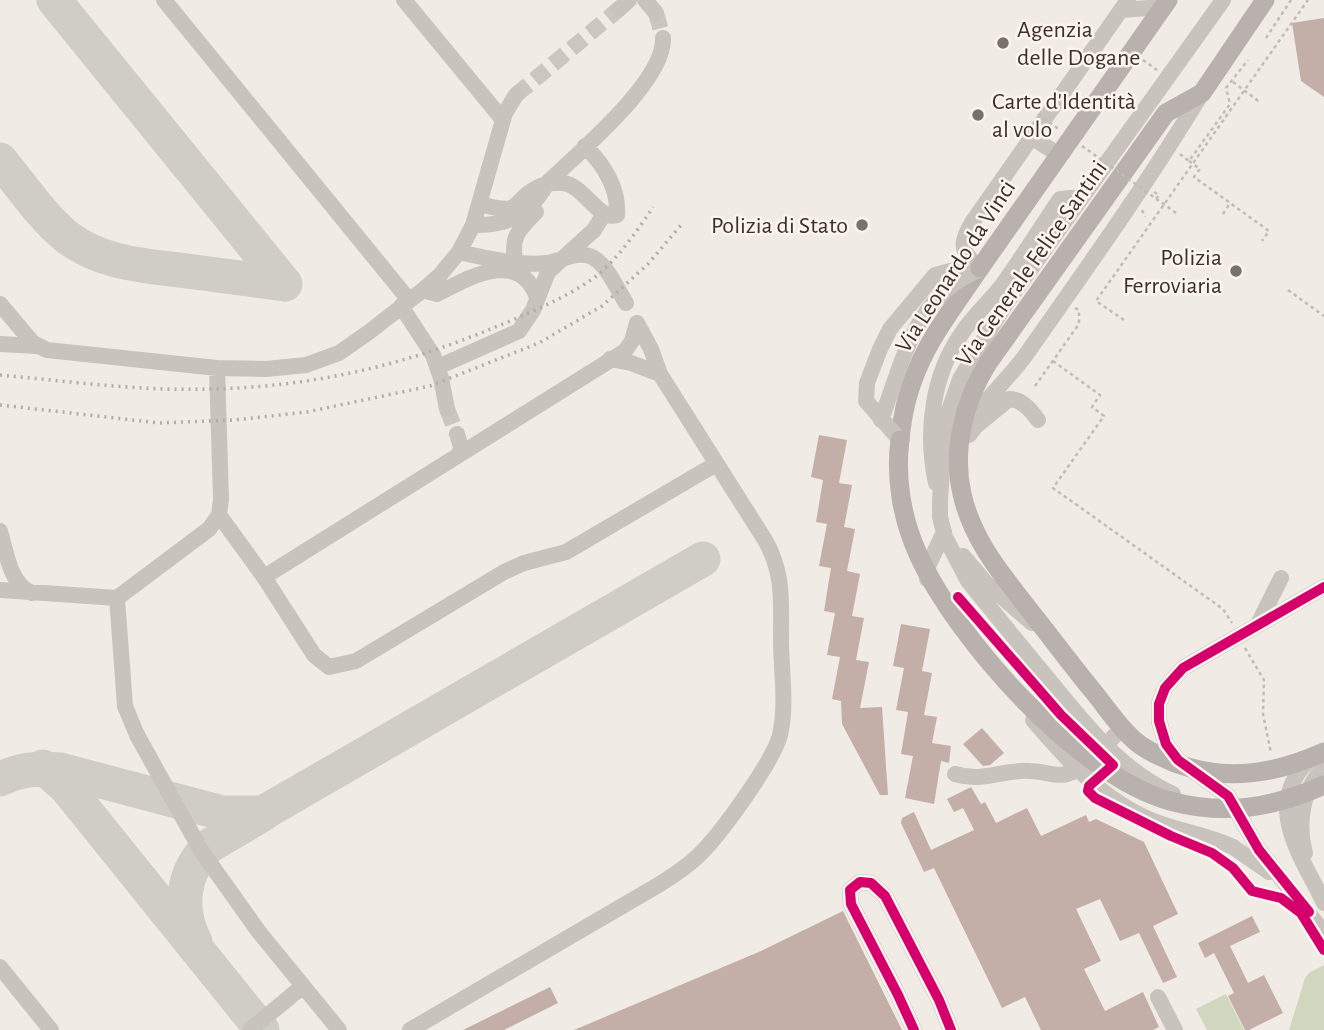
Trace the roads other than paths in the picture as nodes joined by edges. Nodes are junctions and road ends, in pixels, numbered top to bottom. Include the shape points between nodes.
1 (164, 0) edge
2 (404, 0) edge
3 (645, 0) edge
4 (1223, 0) edge
5 (1265, 0) edge
6 (1166, 2) edge
7 (1125, 5) edge
8 (656, 13) tunnel mouth
9 (663, 38) tunnel mouth
10 (516, 95) tunnel mouth
11 (503, 120) junction
12 (1033, 138) junction
13 (585, 146) junction
14 (1059, 155) junction
15 (548, 182) junction
16 (479, 204) junction
17 (604, 214) junction
18 (473, 225) junction
19 (459, 253) junction
20 (515, 261) junction
21 (558, 261) junction
22 (979, 269) junction
23 (537, 297) junction
24 (411, 299) junction
25 (626, 303) dead end
26 (0, 304) edge
27 (0, 344) edge
28 (36, 346) junction
29 (610, 359) junction
30 (438, 367) junction
31 (217, 368) junction
32 (1020, 373) dead end
33 (660, 374) junction
34 (447, 409) tunnel mouth
35 (881, 420) junction
36 (1038, 420) dead end
37 (457, 434) tunnel mouth
38 (965, 437) junction
39 (900, 440) junction
40 (459, 455) junction
41 (716, 464) junction
42 (940, 500) junction
43 (219, 515) junction
44 (0, 531) edge
45 (944, 532) junction
46 (1287, 575) dead end
47 (264, 577) junction
48 (1324, 587) edge
49 (0, 590) edge
50 (37, 594) junction
51 (117, 598) junction
52 (1265, 620) junction
53 (961, 626) junction
54 (1074, 668) junction
55 (1122, 728) junction
56 (1321, 756) edge
57 (1085, 764) junction
58 (1188, 767) junction
59 (955, 774) dead end
60 (1324, 785) edge
61 (1324, 796) edge
62 (1239, 810) junction
63 (1302, 902) junction
64 (1324, 902) edge
65 (1324, 933) edge
66 (0, 967) edge
67 (303, 986) junction
68 (1158, 997) dead end
69 (945, 1013) junction
70 (51, 1030) edge
71 (250, 1030) edge
72 (339, 1030) edge
73 (410, 1030) edge
74 (914, 1030) edge
75 (943, 1030) edge
76 (951, 1030) edge
77 (1175, 1030) edge

1 - 24 street
2 - 11 street
3 - 8 street
4 - 42 street via 1004,305 960,379 946,419
5 - 38 main road, Via Generale Felice Santini via 1202,93 1166,113 996,352 975,386 963,423
6 - 7 street
6 - 14 main road, Via Leonardo da Vinci, bridge
7 - 12 street
9 - 13 street via 654,72
10 - 11 street
11 - 16 street
12 - 14 street
12 - 22 street, bridge via 964,238 967,257
13 - 15 street
13 - 17 street via 608,173 618,212
14 - 22 main road, Via Leonardo da Vinci, bridge
15 - 16 street via 514,207
15 - 17 street via 574,186
15 - 18 street via 518,216 501,224
15 - 20 street via 546,201 516,234
16 - 18 street
17 - 21 street via 594,230
18 - 19 street
19 - 20 street
19 - 24 street
20 - 21 street
21 - 23 street
21 - 25 street via 577,254 591,256
22 - 35 street, bridge via 939,295 915,331 900,360
22 - 35 street, bridge via 965,267 935,275 890,329 865,394
22 - 39 main road, Via Leonardo da Vinci, bridge via 921,359 906,396
23 - 24 street via 525,279 503,270 484,271 437,294
23 - 30 street via 519,331
24 - 30 street
24 - 31 street via 357,341 320,362 287,369
26 - 28 street
27 - 28 street
28 - 31 street
29 - 33 street
29 - 33 street via 630,346 636,323
29 - 40 street
30 - 34 street
31 - 43 street
32 - 38 street
33 - 41 street
35 - 39 street, bridge
36 - 38 street via 1025,405 1009,399
37 - 40 street
38 - 54 main road, Via Generale Felice Santini via 962,493 979,541
39 - 53 main road, Via Leonardo da Vinci, bridge via 900,487 911,536 926,571
40 - 47 street
41 - 47 street via 566,552 503,572 356,661 329,667 314,655
41 - 73 street via 772,552 780,576 782,710 775,749 716,836 691,863
42 - 45 street
42 - 54 street via 959,550 971,566
43 - 47 street
43 - 51 street via 209,529
44 - 50 street via 16,580 24,590
45 - 57 street via 928,566 926,578 933,592 965,638
45 - 62 street, bridge via 974,590 1110,751 1137,774 1183,799
46 - 52 street
48 - 52 street
49 - 50 street
50 - 51 street
51 - 67 street via 123,692 133,726 202,852
52 - 58 street via 1183,668 1162,696 1158,712 1161,733 1171,753
53 - 62 main road, Via Leonardo da Vinci, bridge via 1034,710 1112,773 1169,801
53 - 63 street, bridge via 1035,722 1102,792 1149,819 1233,847
54 - 55 main road, Via Generale Felice Santini
55 - 57 street
55 - 58 main road, Via Generale Felice Santini via 1145,748
56 - 58 main road, Via Generale Felice Santini via 1241,775
56 - 64 street via 1292,783 1286,814 1293,841
57 - 59 street via 1062,775 1025,770 984,778
58 - 63 street via 1228,796 1259,850
60 - 62 main road, Via Leonardo da Vinci, bridge via 1291,799
61 - 62 street, bridge
63 - 65 street
66 - 70 street
67 - 71 street
67 - 72 street
68 - 77 street
69 - 74 street via 885,896 871,883 854,885 851,904
69 - 75 street
69 - 76 street

